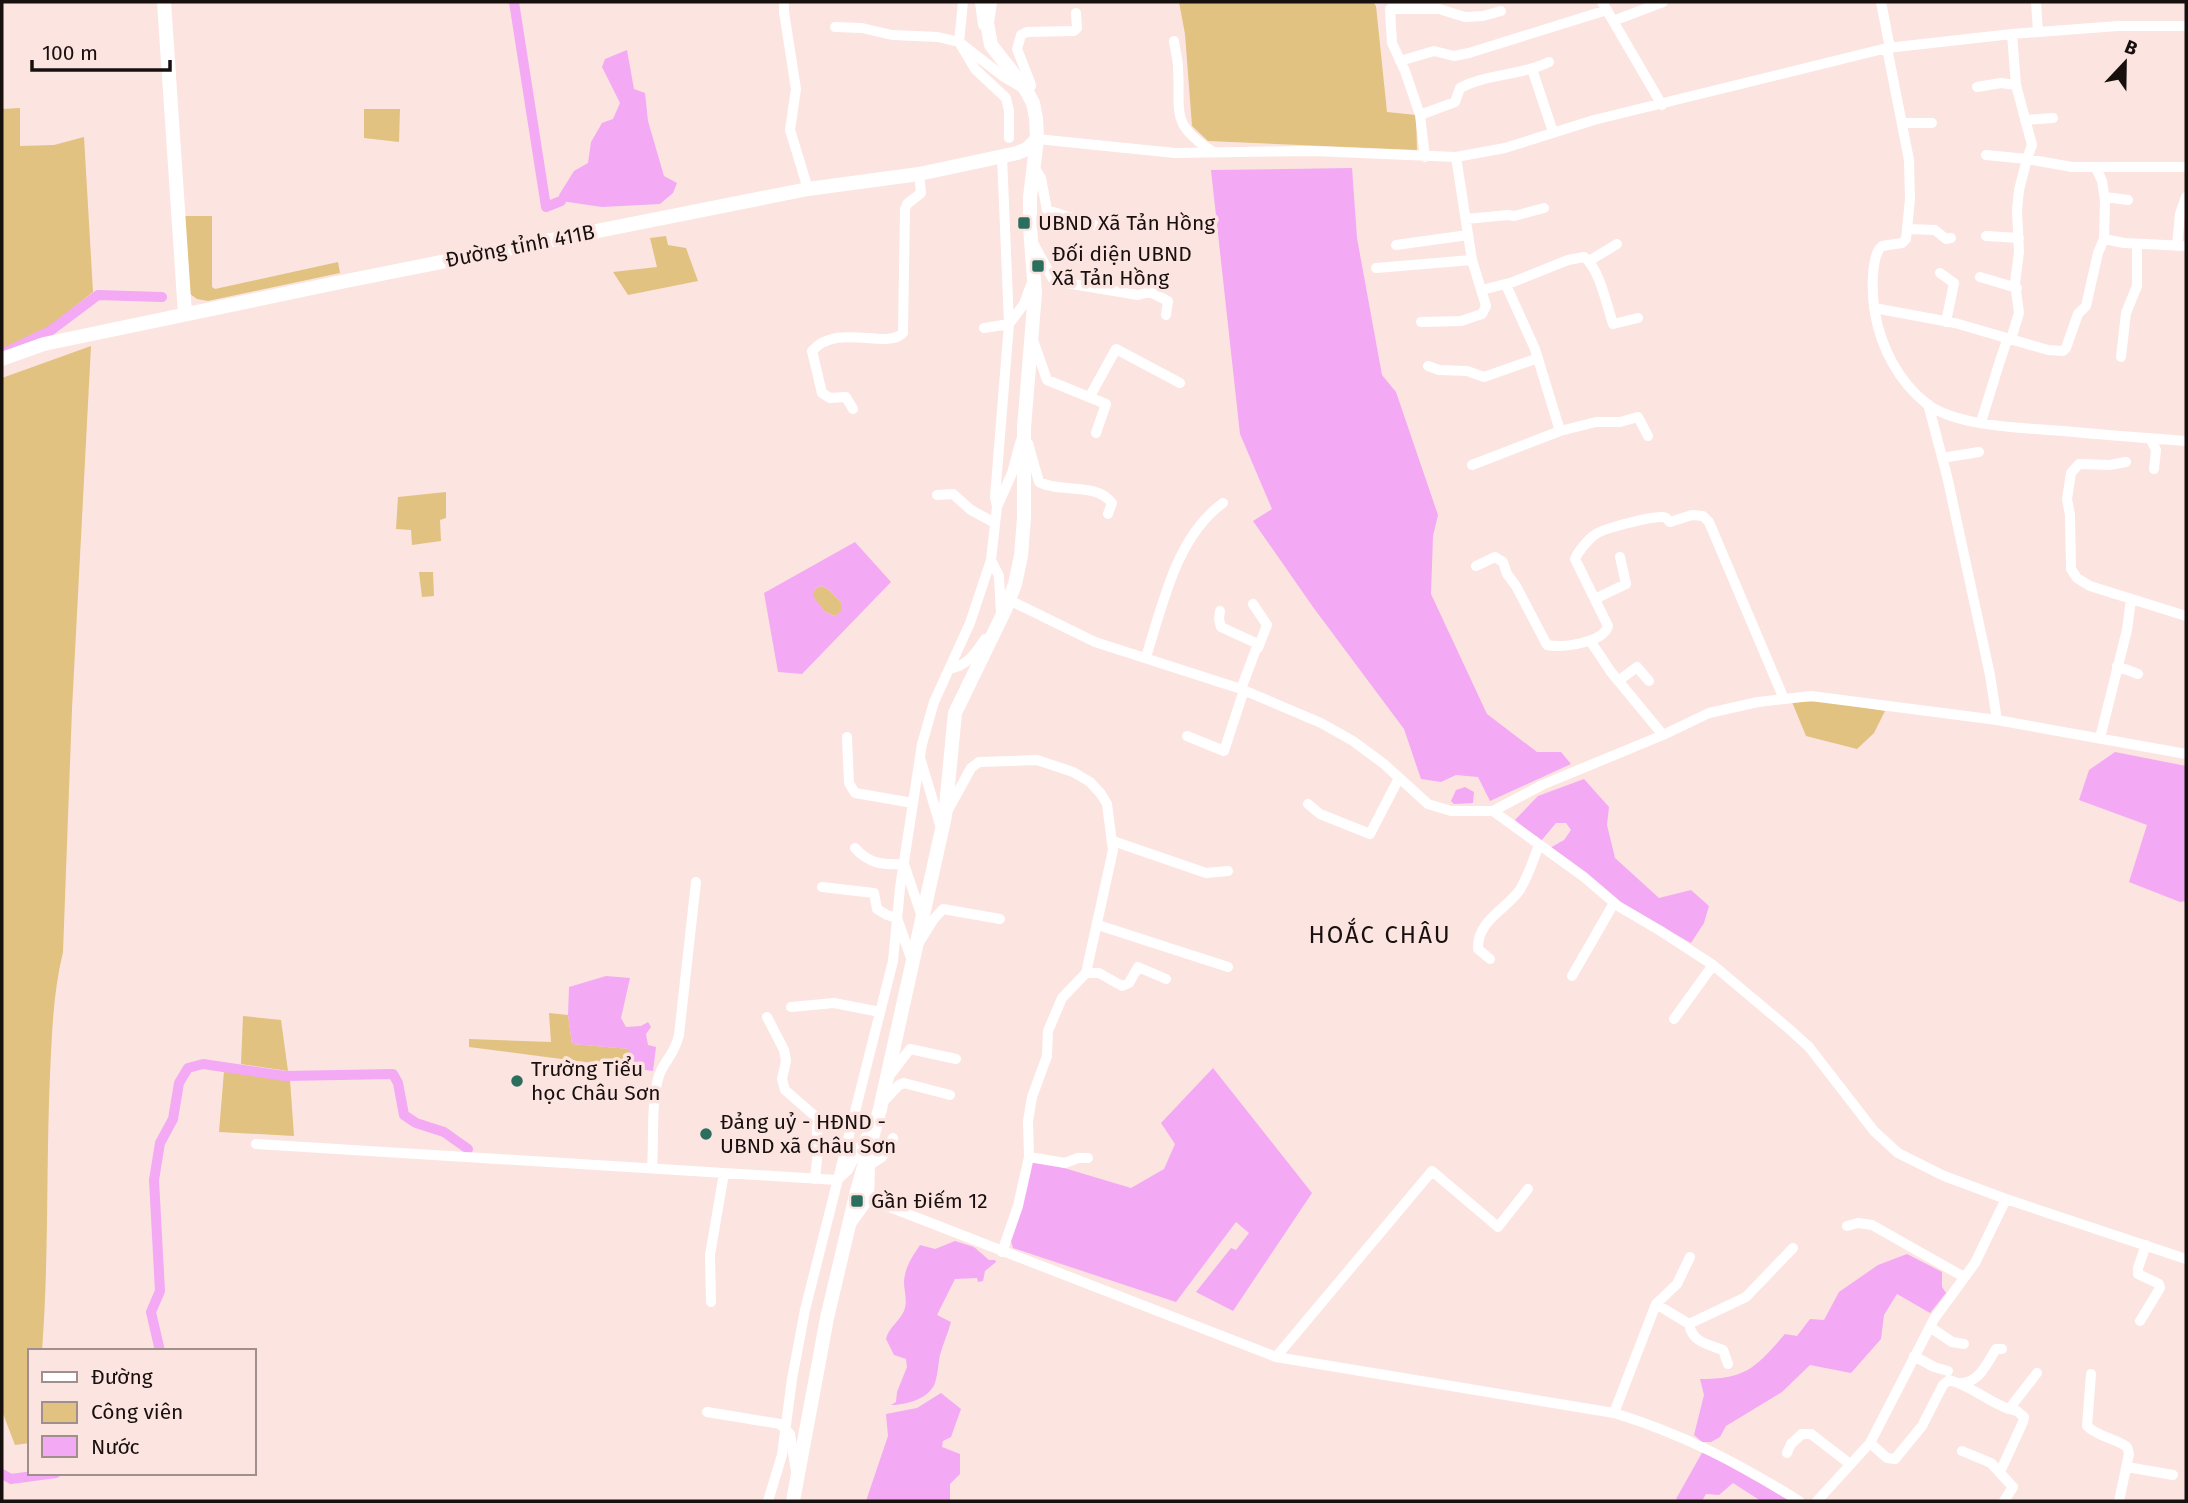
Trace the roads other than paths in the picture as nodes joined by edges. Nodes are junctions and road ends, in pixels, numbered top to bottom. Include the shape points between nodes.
1 (163, 2) edge
2 (784, 2) edge
3 (963, 2) edge
4 (980, 2) edge
5 (990, 2) edge
6 (1000, 2) edge
7 (1663, 2) edge
8 (1881, 2) edge
9 (2036, 2) edge
10 (1390, 5) edge
11 (1605, 6) edge
12 (1501, 11) dead end
13 (1076, 13) dead end
14 (988, 18) junction
15 (1614, 21) junction
16 (2186, 26) edge
17 (835, 27) dead end
18 (2038, 32) junction
19 (2012, 34) junction
20 (988, 36) junction
21 (1174, 41) dead end
22 (959, 42) junction
23 (1889, 48) junction
24 (1400, 61) junction
25 (1549, 62) dead end
26 (1532, 69) junction
27 (2016, 85) junction
28 (1977, 87) dead end
29 (1026, 90) junction
30 (1662, 104) junction
31 (1420, 115) junction
32 (2053, 118) dead end
33 (2025, 120) junction
34 (1902, 123) junction
35 (1932, 123) dead end
36 (1553, 132) junction
37 (1009, 138) dead end
38 (1037, 139) junction
39 (1214, 152) junction
40 (1986, 155) dead end
41 (1002, 156) junction
42 (1425, 157) junction
43 (1456, 157) junction
44 (2027, 159) junction
45 (1033, 165) junction
46 (2186, 167) edge
47 (2096, 168) junction
48 (919, 174) junction
49 (808, 189) junction
50 (2105, 197) junction
51 (2186, 197) edge
52 (2128, 200) dead end
53 (1544, 208) dead end
54 (1466, 219) junction
55 (1097, 226) dead end
56 (1907, 229) junction
57 (1468, 234) junction
58 (1986, 236) dead end
59 (1951, 238) dead end
60 (2019, 238) junction
61 (2104, 239) junction
62 (1031, 241) junction
63 (1617, 244) dead end
64 (2137, 244) junction
65 (1396, 245) dead end
66 (2182, 246) edge
67 (1472, 260) junction
68 (1589, 261) junction
69 (1376, 268) dead end
70 (1034, 272) junction
71 (1940, 273) dead end
72 (1980, 278) dead end
73 (1506, 285) junction
74 (2017, 288) junction
75 (1482, 290) junction
76 (1874, 307) junction
77 (185, 314) junction
78 (1166, 314) dead end
79 (1638, 318) dead end
80 (1421, 322) dead end
81 (1946, 322) junction
82 (1009, 324) junction
83 (984, 328) dead end
84 (1031, 334) junction
85 (2011, 339) junction
86 (2121, 357) dead end
87 (1538, 358) junction
88 (2, 359) edge
89 (1428, 366) dead end
90 (1180, 383) dead end
91 (1090, 396) junction
92 (1928, 404) junction
93 (853, 409) dead end
94 (1981, 422) junction
95 (1024, 429) junction
96 (1560, 431) junction
97 (1096, 433) dead end
98 (1648, 436) dead end
99 (2150, 438) junction
100 (2186, 441) edge
101 (1979, 452) dead end
102 (1942, 458) junction
103 (2126, 463) dead end
104 (1472, 465) dead end
105 (2154, 469) dead end
106 (937, 495) dead end
107 (1223, 503) dead end
108 (997, 508) junction
109 (1108, 514) dead end
110 (995, 523) junction
111 (1620, 557) dead end
112 (991, 560) junction
113 (1476, 566) dead end
114 (1595, 598) junction
115 (2132, 598) junction
116 (1009, 600) junction
117 (1253, 604) dead end
118 (1220, 611) dead end
119 (2186, 616) edge
120 (999, 622) junction
121 (1591, 642) junction
122 (1258, 648) junction
123 (1146, 657) junction
124 (2117, 666) junction
125 (948, 669) junction
126 (2138, 674) dead end
127 (1618, 681) junction
128 (1649, 681) dead end
129 (1242, 689) junction
130 (1784, 699) junction
131 (1997, 720) junction
132 (1663, 735) junction
133 (1187, 736) dead end
134 (847, 737) dead end
135 (2100, 738) junction
136 (2186, 752) edge
137 (920, 758) junction
138 (1399, 778) junction
139 (913, 803) junction
140 (1308, 804) dead end
141 (1493, 811) junction
142 (943, 822) junction
143 (1113, 841) junction
144 (1539, 845) junction
145 (855, 848) dead end
146 (904, 864) junction
147 (1228, 871) dead end
148 (696, 882) dead end
149 (822, 887) dead end
150 (1614, 903) junction
151 (922, 917) junction
152 (897, 918) junction
153 (1000, 919) dead end
154 (1098, 925) junction
155 (913, 957) junction
156 (1490, 959) dead end
157 (1713, 965) junction
158 (1228, 967) dead end
159 (1086, 973) junction
160 (1572, 976) dead end
161 (1166, 979) dead end
162 (791, 1007) dead end
163 (880, 1012) junction
164 (767, 1017) dead end
165 (1674, 1018) dead end
166 (956, 1059) dead end
167 (887, 1080) junction
168 (950, 1095) dead end
169 (881, 1106) junction
170 (892, 1138) dead end
171 (256, 1144) dead end
172 (1029, 1157) junction
173 (1088, 1158) dead end
174 (866, 1167) junction
175 (653, 1168) junction
176 (724, 1173) junction
177 (815, 1179) junction
178 (837, 1180) junction
179 (1528, 1189) dead end
180 (869, 1199) junction
181 (2006, 1199) junction
182 (1847, 1226) dead end
183 (848, 1229) junction
184 (2146, 1245) junction
185 (1793, 1248) dead end
186 (1002, 1252) junction
187 (1690, 1257) dead end
188 (2186, 1259) edge
189 (1965, 1277) junction
190 (711, 1302) dead end
191 (1656, 1304) junction
192 (2140, 1321) dead end
193 (1689, 1324) junction
194 (1930, 1327) junction
195 (1964, 1344) dead end
196 (2002, 1349) dead end
197 (1914, 1356) junction
198 (1276, 1357) junction
199 (1728, 1364) dead end
200 (1948, 1371) dead end
201 (2037, 1373) dead end
202 (2091, 1374) dead end
203 (1961, 1384) junction
204 (2009, 1409) junction
205 (707, 1412) dead end
206 (1614, 1413) junction
207 (785, 1429) junction
208 (1870, 1443) junction
209 (1962, 1451) dead end
210 (1787, 1453) dead end
211 (1850, 1464) junction
212 (2127, 1467) junction
213 (2000, 1472) junction
214 (2173, 1475) dead end
215 (798, 1481) junction
216 (768, 1501) edge
217 (793, 1501) edge
218 (1799, 1501) edge
219 (1817, 1501) edge
220 (2004, 1501) edge
221 (2119, 1501) edge

1 - 77 main road
2 - 49 street via 796,89 790,130
3 - 22 street
4 - 20 street
5 - 14 main road
6 - 14 street
7 - 15 street
8 - 23 street
9 - 18 street
10 - 12 street via 1436,8 1465,17
10 - 24 street via 1391,38
11 - 15 street
11 - 24 street via 1556,28 1469,52 1454,56 1434,51
13 - 29 street via 1074,31 1021,35 1017,46 1031,86
14 - 20 main road
15 - 30 street
16 - 18 street
17 - 22 street
18 - 19 street
19 - 23 street
19 - 27 street
20 - 29 main road
21 - 39 street via 1181,122
22 - 29 street
22 - 37 street via 975,69 1006,98
23 - 30 street
23 - 34 street
24 - 31 street
25 - 26 street
26 - 31 street via 1470,83 1460,88 1455,102
26 - 36 street
27 - 28 street
27 - 33 street
29 - 38 main road via 1033,103
30 - 36 street
31 - 42 street
32 - 33 street
33 - 44 street via 2032,148
34 - 35 street
34 - 56 street via 1910,178
36 - 43 street via 1505,148
38 - 39 street via 1175,153
38 - 41 main road, Đường tỉnh 411B via 1027,149
38 - 45 main road
39 - 42 street
40 - 44 street
41 - 48 main road, Đường tỉnh 411B
41 - 82 street
42 - 43 street
43 - 54 street
44 - 47 street
44 - 60 street via 2018,197
45 - 55 street via 1041,178 1047,210
45 - 62 main road
46 - 47 street
47 - 50 street
48 - 49 main road, Đường tỉnh 411B
48 - 93 street via 921,192 905,209 902,333 890,339 842,336 812,351 822,393 830,398 846,397
49 - 77 main road, Đường tỉnh 411B
50 - 52 street
50 - 61 street
51 - 66 street via 2180,214
53 - 54 street via 1514,216
54 - 57 street
56 - 59 street via 1935,230
56 - 76 street via 1905,241 1882,246 1875,255
57 - 65 street
57 - 67 street
58 - 60 street
60 - 74 street
61 - 64 street
61 - 85 street via 2086,306 2078,314 2065,349 2048,351
62 - 70 main road
62 - 78 street via 1054,281 1138,295 1154,293 1168,301
63 - 68 street
64 - 66 street
64 - 86 street via 2137,286 2126,313
67 - 69 street
67 - 75 street
68 - 73 street via 1578,257
68 - 79 street via 1612,324
70 - 82 street via 1024,304
70 - 84 main road
71 - 81 street via 1954,283
72 - 74 street
73 - 75 street
73 - 87 street
74 - 85 street via 2019,313
75 - 80 street via 1486,306 1480,316
76 - 81 street
76 - 92 street via 1887,354
77 - 88 main road, Đường tỉnh 411B via 44,344
81 - 85 street
82 - 83 street
82 - 108 street
84 - 91 street via 1047,380
84 - 95 main road
85 - 94 street
87 - 89 street via 1484,377
87 - 96 street
90 - 91 street via 1116,349
91 - 97 street via 1105,404
92 - 94 street
92 - 102 street
94 - 99 street
95 - 108 street
95 - 109 street via 1039,482 1107,498 1112,503
95 - 116 main road via 1021,556
96 - 98 street via 1636,416
96 - 104 street
99 - 100 street
99 - 105 street
101 - 102 street
102 - 131 street
103 - 115 street via 2078,464 2071,473 2067,499 2071,569 2091,586
106 - 110 street via 955,495
107 - 123 street via 1191,536
108 - 110 street
110 - 112 street
111 - 114 street via 1626,583
112 - 120 street via 999,576
112 - 125 street via 970,623
113 - 121 street via 1495,557 1503,562 1547,645
114 - 121 street via 1608,626
114 - 130 street via 1575,558 1593,536 1644,520 1661,517 1670,522 1703,516
115 - 119 street
115 - 124 street
116 - 120 main road
116 - 123 street via 1095,642
117 - 122 street via 1268,625
118 - 122 street via 1221,628 1254,641
120 - 125 street via 972,658
120 - 142 main road via 956,713
121 - 127 street
122 - 129 street
123 - 129 street
124 - 126 street
124 - 135 street
125 - 137 street
127 - 128 street via 1637,667
127 - 132 street
129 - 133 street via 1224,751
129 - 138 street via 1353,741
130 - 131 street via 1811,696
130 - 132 street via 1709,713
131 - 135 street
132 - 141 street via 1542,785
134 - 139 street via 849,783 855,793
135 - 136 street
137 - 139 street
137 - 142 street
138 - 140 street via 1370,834 1320,814
138 - 141 street via 1428,804 1451,811
139 - 146 street
141 - 144 street
142 - 143 street via 966,776 979,762 1037,760 1090,782 1107,804
142 - 151 main road
143 - 147 street via 1206,873
143 - 154 street
144 - 150 street
144 - 156 street via 1524,884 1496,912 1480,937 1478,949
145 - 146 street via 875,863
146 - 151 street
146 - 152 street
148 - 175 street via 679,1035 657,1082
149 - 152 street via 872,892 877,909
150 - 157 street
150 - 160 street
151 - 155 main road
152 - 155 street
152 - 163 street via 893,961
153 - 155 street via 943,909
154 - 158 street
154 - 159 street
155 - 167 main road
157 - 165 street
157 - 181 street via 1808,1047 1874,1131 1898,1153
159 - 161 street via 1098,973 1122,986 1129,984 1138,967
159 - 172 street via 1062,998 1048,1031 1047,1056 1028,1121
162 - 163 street via 834,1003
163 - 178 street
164 - 177 street via 785,1050 785,1090 816,1117
166 - 167 street via 910,1049
167 - 169 main road
168 - 169 street via 904,1083
169 - 174 main road
169 - 178 street via 848,1170
170 - 174 street via 882,1157
171 - 175 street
172 - 173 street via 1065,1163
172 - 186 street
174 - 180 street
174 - 183 main road
175 - 176 street
176 - 177 street
176 - 190 street via 710,1255
177 - 178 street
178 - 207 street via 805,1310
179 - 198 street via 1499,1227 1432,1171
180 - 183 street
180 - 186 street
181 - 184 street
181 - 189 street
182 - 189 street via 1872,1225
183 - 215 main road
184 - 188 street
184 - 192 street via 2138,1274 2160,1288
185 - 193 street via 1746,1297
186 - 198 street
187 - 191 street via 1677,1284
189 - 194 street
191 - 193 street
191 - 206 street
193 - 199 street via 1690,1332 1703,1344 1723,1350
194 - 195 street via 1952,1342
194 - 197 street
196 - 203 street via 1996,1349 1978,1377
197 - 200 street
197 - 208 street
198 - 206 street
201 - 204 street
202 - 212 street via 2087,1426 2127,1447
203 - 204 street
203 - 208 street via 1949,1380 1943,1385 1923,1426 1895,1459
204 - 213 street via 2024,1417
205 - 207 street via 778,1423
206 - 218 street via 1699,1444
207 - 215 street via 790,1434
207 - 216 street
208 - 211 street
209 - 213 street via 1991,1463
210 - 211 street via 1802,1434 1811,1434
211 - 219 street
212 - 214 street
212 - 221 street
213 - 220 street via 2013,1487
215 - 217 main road

